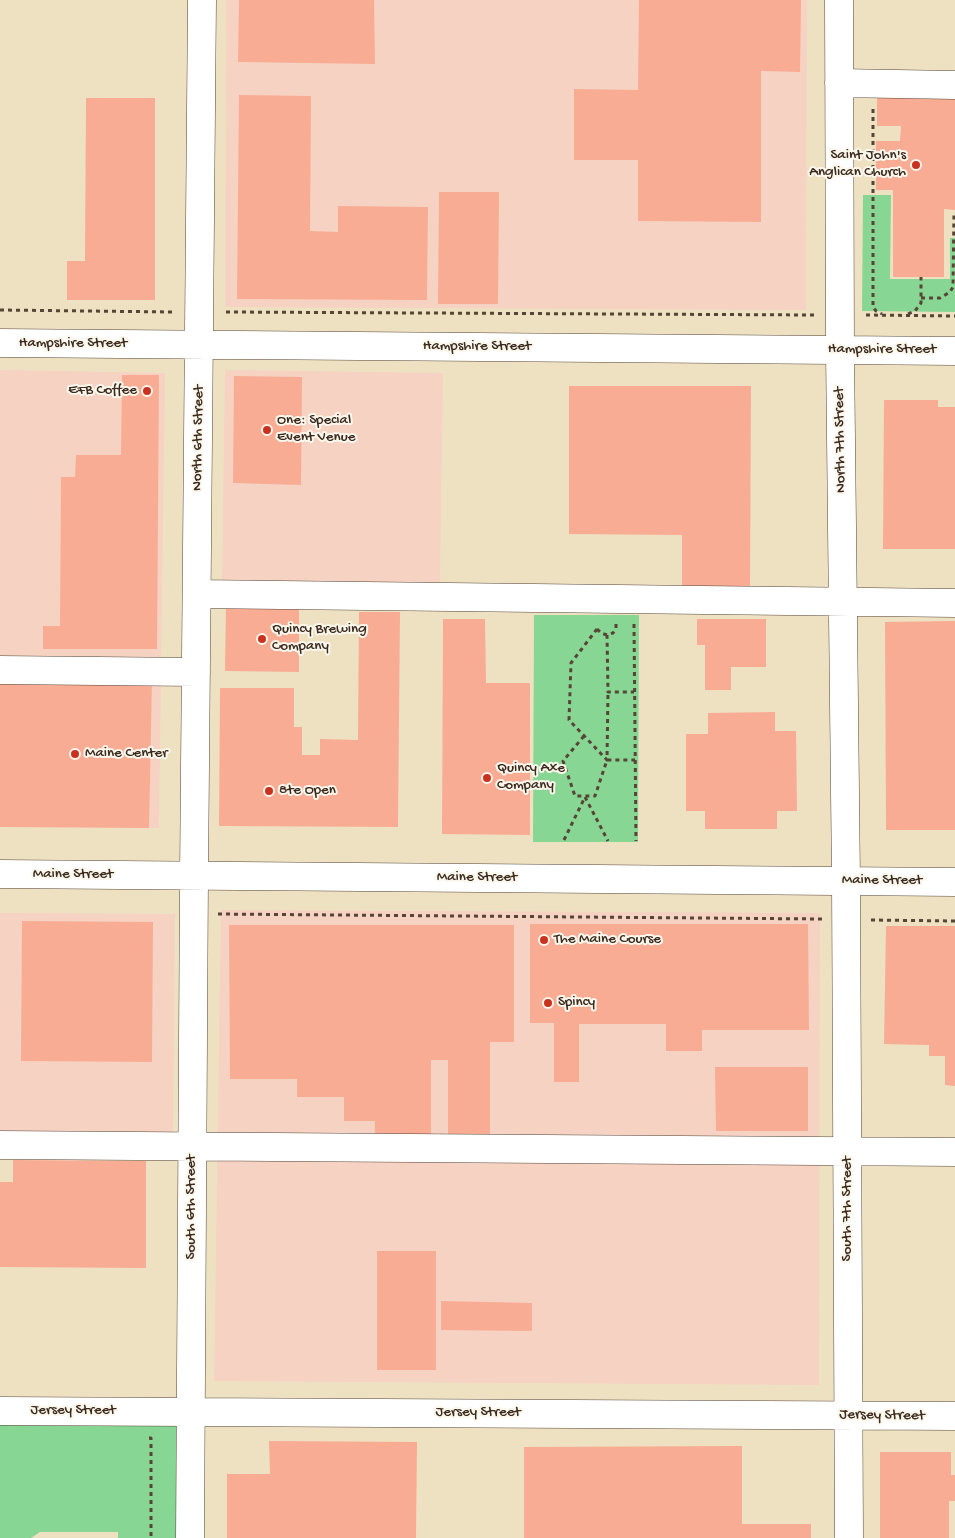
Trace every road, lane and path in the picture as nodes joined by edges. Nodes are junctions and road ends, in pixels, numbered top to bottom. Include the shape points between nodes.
1 (202, 0) edge
2 (839, 0) edge
3 (839, 83) junction
4 (872, 84) junction
5 (955, 85) edge
6 (954, 212) edge
7 (921, 276) dead end
8 (922, 298) junction
9 (0, 310) edge
10 (200, 312) junction
11 (840, 315) junction
12 (892, 315) junction
13 (955, 316) edge
14 (0, 343) edge
15 (200, 345) junction
16 (840, 350) junction
17 (955, 351) edge
18 (197, 594) junction
19 (626, 600) junction
20 (843, 601) junction
21 (955, 603) edge
22 (598, 629) dead end
23 (0, 670) edge
24 (196, 672) junction
25 (608, 692) junction
26 (634, 692) junction
27 (584, 736) junction
28 (607, 760) junction
29 (635, 760) junction
30 (586, 797) junction
31 (564, 840) dead end
32 (608, 841) dead end
33 (636, 841) dead end
34 (0, 874) edge
35 (194, 876) junction
36 (846, 881) junction
37 (955, 882) edge
38 (194, 914) junction
39 (846, 919) junction
40 (955, 921) edge
41 (0, 1145) edge
42 (192, 1148) junction
43 (848, 1151) junction
44 (955, 1152) edge
45 (0, 1411) edge
46 (190, 1412) junction
47 (848, 1415) junction
48 (955, 1416) edge
49 (142, 1438) dead end
50 (151, 1538) edge
51 (190, 1538) edge
52 (849, 1538) edge

1 - 10 street, North 6th Street
2 - 3 street, North 7th Street
3 - 4 street
3 - 11 street, North 7th Street
4 - 5 street
4 - 12 path via 872,299 876,311
6 - 8 path via 953,287 940,298
7 - 8 path
8 - 12 path via 915,311
9 - 10 path
10 - 11 path
10 - 15 street, North 6th Street
11 - 12 path
11 - 16 street, North 7th Street
12 - 13 path
14 - 15 street, Hampshire Street
15 - 16 street, Hampshire Street
15 - 18 street, North 6th Street
16 - 17 street, Hampshire Street
16 - 20 street, North 7th Street
18 - 19 street
18 - 24 street, North 6th Street
19 - 20 street
19 - 25 path via 616,628 607,636
19 - 26 path
20 - 21 street
20 - 36 street, North 7th Street
22 - 27 path via 571,662 569,720
23 - 24 street
24 - 35 street, North 6th Street
25 - 26 path
25 - 28 path
26 - 29 path
27 - 28 path
27 - 30 path via 563,761 575,796
28 - 29 path
28 - 30 path via 595,796
29 - 33 path
30 - 31 path
30 - 32 path
34 - 35 street, Maine Street
35 - 36 street, Maine Street
35 - 38 street, South 6th Street
36 - 37 street, Maine Street
36 - 39 street, South 7th Street
38 - 39 path
38 - 42 street, South 6th Street
39 - 40 path
39 - 43 street, South 7th Street
41 - 42 street
42 - 43 street
42 - 46 street, South 6th Street
43 - 44 street
43 - 47 street, South 7th Street
45 - 46 street, Jersey Street
46 - 47 street, Jersey Street
46 - 51 street, South 6th Street
47 - 48 street, Jersey Street
47 - 52 street, South 7th Street
49 - 50 path via 151,1438

